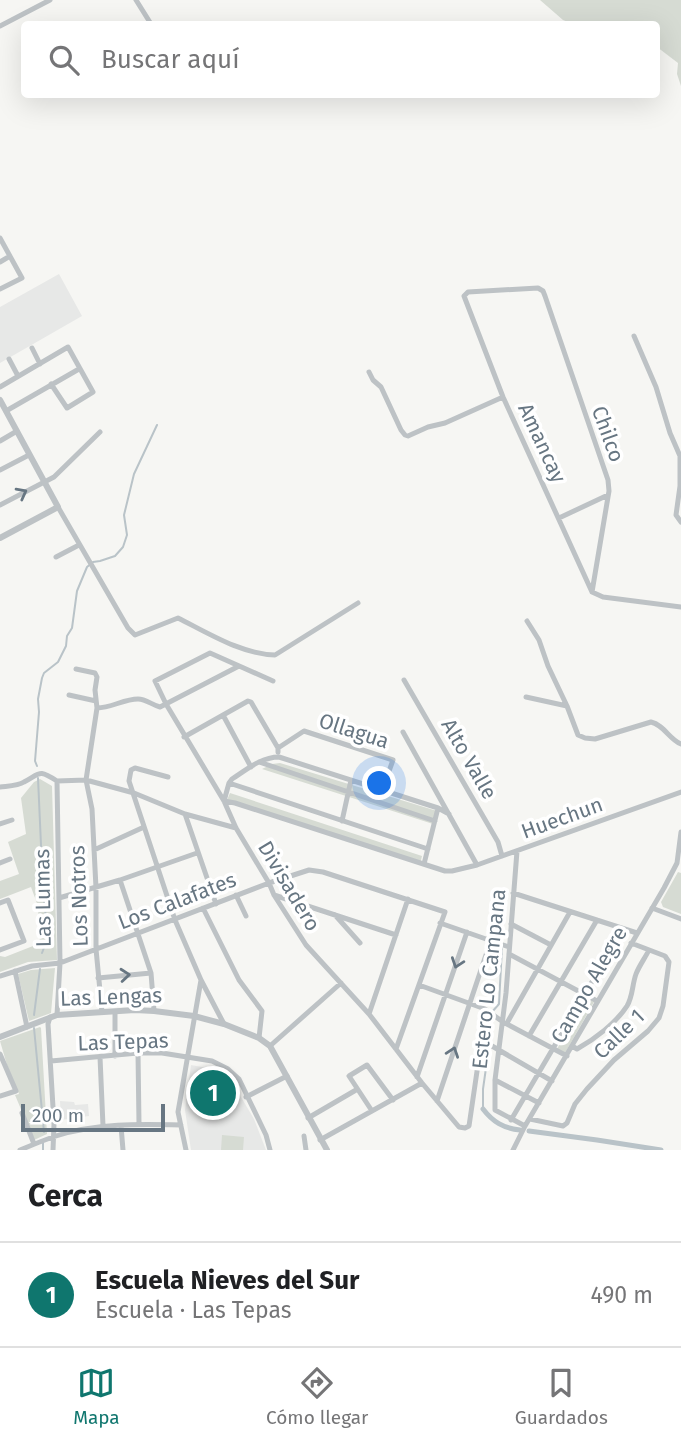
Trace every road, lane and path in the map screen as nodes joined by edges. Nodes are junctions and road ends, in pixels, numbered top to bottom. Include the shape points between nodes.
1 (34, 0) edge
2 (50, 0) edge
3 (136, 0) edge
4 (38, 6) junction
5 (149, 21) edge
6 (0, 26) edge
7 (0, 238) edge
8 (10, 256) junction
9 (0, 262) edge
10 (0, 289) edge
11 (542, 291) joint
12 (634, 336) dead end
13 (32, 348) dead end
14 (9, 359) dead end
15 (40, 364) junction
16 (79, 369) junction
17 (369, 372) dead end
18 (18, 376) junction
19 (51, 384) junction
20 (0, 387) edge
21 (503, 397) junction
22 (0, 400) edge
23 (3, 409) edge
24 (17, 432) junction
25 (100, 432) dead end
26 (0, 441) edge
27 (29, 454) junction
28 (0, 470) edge
29 (44, 482) junction
30 (608, 495) junction
31 (0, 505) edge
32 (58, 507) junction
33 (559, 518) junction
34 (681, 522) edge
35 (0, 538) edge
36 (79, 545) junction
37 (56, 557) dead end
38 (592, 592) junction
39 (358, 604) dead end
40 (681, 607) edge
41 (527, 621) dead end
42 (239, 666) junction
43 (76, 668) dead end
44 (404, 680) dead end
45 (274, 681) dead end
46 (69, 695) dead end
47 (526, 697) dead end
48 (96, 701) junction
49 (166, 704) junction
50 (567, 706) junction
51 (97, 708) junction
52 (223, 715) junction
53 (403, 732) dead end
54 (184, 737) junction
55 (681, 744) edge
56 (278, 748) junction
57 (279, 757) junction
58 (259, 762) junction
59 (251, 767) junction
60 (168, 777) dead end
61 (86, 779) junction
62 (351, 780) junction
63 (57, 781) junction
64 (229, 783) junction
65 (0, 787) edge
66 (382, 791) junction
67 (681, 792) edge
68 (134, 793) junction
69 (348, 793) junction
70 (224, 801) junction
71 (438, 808) junction
72 (185, 814) junction
73 (449, 814) junction
74 (12, 820) dead end
75 (339, 820) junction
76 (435, 821) junction
77 (0, 824) edge
78 (144, 827) junction
79 (236, 828) junction
80 (681, 832) edge
81 (334, 834) junction
82 (428, 849) junction
83 (94, 850) junction
84 (517, 851) junction
85 (197, 853) junction
86 (502, 856) junction
87 (10, 859) dead end
88 (0, 863) edge
89 (424, 864) junction
90 (477, 865) junction
91 (158, 867) junction
92 (120, 880) junction
93 (269, 883) junction
94 (96, 888) junction
95 (513, 894) junction
96 (236, 895) junction
97 (274, 895) junction
98 (59, 898) junction
99 (408, 900) junction
100 (0, 903) edge
101 (216, 904) junction
102 (203, 908) junction
103 (652, 908) junction
104 (570, 912) junction
105 (333, 913) junction
106 (246, 916) dead end
107 (681, 919) edge
108 (176, 920) junction
109 (597, 920) junction
110 (440, 923) junction
111 (511, 924) junction
112 (623, 929) junction
113 (467, 932) junction
114 (637, 933) junction
115 (138, 934) junction
116 (396, 935) junction
117 (491, 940) junction
118 (360, 943) dead end
119 (631, 943) junction
120 (551, 945) junction
121 (96, 949) junction
122 (508, 949) junction
123 (0, 950) edge
124 (649, 950) junction
125 (60, 963) junction
126 (537, 969) junction
127 (15, 971) junction
128 (151, 973) junction
129 (0, 976) edge
130 (98, 978) junction
131 (201, 980) junction
132 (561, 982) junction
133 (341, 983) junction
134 (419, 985) junction
135 (506, 993) junction
136 (446, 994) junction
137 (584, 995) junction
138 (520, 1000) junction
139 (597, 1001) junction
140 (470, 1003) junction
141 (486, 1010) junction
142 (154, 1011) junction
143 (102, 1012) junction
144 (115, 1012) junction
145 (369, 1014) junction
146 (53, 1016) junction
147 (194, 1016) junction
148 (505, 1022) junction
149 (224, 1024) junction
150 (27, 1027) junction
151 (529, 1036) junction
152 (0, 1037) edge
153 (259, 1038) junction
154 (486, 1045) junction
155 (270, 1046) junction
156 (572, 1046) junction
157 (396, 1049) junction
158 (554, 1049) junction
159 (499, 1052) junction
160 (138, 1053) junction
161 (0, 1055) edge
162 (116, 1056) junction
163 (187, 1056) junction
164 (567, 1056) junction
165 (100, 1057) junction
166 (51, 1061) junction
167 (539, 1073) junction
168 (287, 1076) junction
169 (417, 1077) junction
170 (495, 1080) junction
171 (552, 1080) junction
172 (422, 1083) junction
173 (356, 1090) dead end
174 (0, 1096) edge
175 (246, 1097) junction
176 (526, 1097) junction
177 (393, 1100) junction
178 (437, 1101) junction
179 (538, 1103) junction
180 (372, 1111) junction
181 (22, 1113) dead end
182 (308, 1118) junction
183 (530, 1119) junction
184 (511, 1120) junction
185 (139, 1124) junction
186 (181, 1125) junction
187 (103, 1126) junction
188 (121, 1126) junction
189 (525, 1126) junction
190 (56, 1136) junction
191 (304, 1136) dead end
192 (320, 1140) junction
193 (34, 1144) junction
194 (20, 1150) edge
195 (55, 1150) edge
196 (123, 1150) edge
197 (186, 1150) edge
198 (270, 1150) edge
199 (306, 1150) edge
200 (327, 1150) edge
201 (513, 1150) edge

1 - 4 street
2 - 4 street
3 - 5 street
4 - 6 street
7 - 8 street
8 - 9 street
8 - 10 street via 22,278
11 - 21 street, Amancay via 473,291 464,296
11 - 30 street, Chilco via 608,480
12 - 34 street via 680,456 676,515
13 - 15 street
14 - 18 street
15 - 16 street via 68,347
15 - 18 street
16 - 19 street
16 - 19 street via 93,392 66,408
17 - 21 street via 408,436
18 - 20 street
19 - 23 street
21 - 33 street, Amancay
22 - 23 street
23 - 24 street
24 - 26 street
24 - 27 street
25 - 29 street
27 - 28 street
27 - 29 street
31 -> 29 street
29 - 32 street
30 - 33 street
30 - 38 street, Chilco
32 - 35 street
32 - 36 street
33 - 38 street, Amancay
36 - 37 street
36 - 39 street via 135,635 178,618 261,655 275,655
38 - 40 street
41 - 50 street
42 - 45 street
42 - 49 street
42 - 49 street via 210,653 155,681
43 - 48 street, Los Notros via 96,674
44 - 86 street, Alto Valle
46 - 48 street
47 - 50 street
48 - 51 street, Los Notros
49 - 51 street via 158,707 135,699
49 - 54 street
50 - 55 street via 578,735 585,738 652,722
51 - 61 street, Los Notros
52 - 54 street
52 - 56 street via 251,702
52 - 59 street
53 - 73 street
54 - 70 street
56 - 57 street
56 - 66 street, Ollagua via 304,731 393,760
57 - 58 street
57 - 62 street
58 - 59 street
58 - 69 street
59 - 64 street
60 - 68 street via 133,768 130,781
61 - 63 street, Divisadero
61 - 68 street, Divisadero
61 - 83 street, Los Notros
62 - 66 street
62 - 69 street
63 - 65 street, Divisadero via 37,774 21,784
63 - 98 street, Las Lumas
64 - 70 street
64 - 75 street
66 - 71 street
67 - 84 street, Huechun
68 - 72 street, Divisadero
68 - 78 street
69 - 75 street
69 - 76 street
70 - 79 street
70 - 81 street
71 - 73 street
71 - 76 street
72 - 79 street, Divisadero
72 - 85 street
73 - 90 street
74 - 77 street
75 - 81 street
75 - 82 street
76 - 82 street
78 - 83 street
78 - 91 street
79 - 93 street, Divisadero
80 - 103 street, Campo Alegre via 677,863
81 - 89 street
82 - 89 street
83 - 94 street, Los Notros
84 - 86 street, Huechun
84 - 95 street, Estero Lo Campana
85 - 91 street
85 - 101 street
86 - 90 street, Huechun
87 - 88 street
89 - 90 street, Huechun via 445,872
91 - 92 street
91 - 108 street
92 - 94 street
92 - 115 street
93 - 96 street, Los Calafates
93 - 97 street, Divisadero
93 - 99 street, Los Calafates via 309,870
94 - 98 street
94 - 121 street, Los Notros
95 - 104 street
95 - 111 street, Estero Lo Campana
96 - 101 street, Los Calafates
96 - 106 street
97 - 105 street
97 - 133 street, Divisadero via 306,945
98 - 125 street, Las Lumas
99 - 110 street, Los Calafates via 445,912
99 - 116 street
100 - 123 street via 8,900 24,942
101 - 102 street, Los Calafates
102 - 108 street, Los Calafates
102 - 153 street via 239,980 262,1011
103 - 107 street
103 - 114 street, Campo Alegre
104 - 109 street
104 - 120 street
105 - 116 street
105 - 118 street
108 - 115 street, Los Calafates
108 - 131 street
109 - 112 street
109 - 132 street
110 - 113 street
110 - 134 street
111 - 120 street
111 - 122 street, Estero Lo Campana
112 - 114 street
112 - 137 street
113 - 117 street
113 -> 136 street
114 - 119 street, Campo Alegre
115 - 121 street, Los Calafates
115 - 128 street
116 - 145 street
117 - 122 street
117 - 140 street
119 - 124 street, Calle 1
119 - 139 street, Campo Alegre
120 - 126 street
121 - 125 street, Los Calafates
121 - 130 street, Los Notros
122 - 126 street
122 - 135 street, Estero Lo Campana
124 - 156 street via 617,1019 585,1045
124 - 183 street, Calle 1 via 669,962 659,1018 587,1088 567,1123
125 - 127 street, Los Calafates
125 - 146 street, Las Lumas
126 - 132 street
126 - 138 street
127 - 129 street, Los Calafates
127 - 150 street
130 -> 128 street
128 - 142 street
130 - 143 street, Los Notros
131 - 147 street
131 - 149 street
132 - 137 street
132 - 151 street
133 - 145 street, Divisadero
133 - 155 street
134 - 136 street
134 - 157 street
135 - 138 street
135 - 148 street, Estero Lo Campana
136 - 140 street
136 - 169 street
137 - 139 street
137 - 158 street
138 - 148 street
139 - 156 street, Campo Alegre
140 - 141 street
178 -> 140 street
141 - 148 street
141 - 154 street
142 - 144 street, Las Lengas
142 - 147 street, Las Lengas
143 - 144 street, Las Lengas
143 - 146 street, Las Lengas
144 - 162 street
145 - 157 street, Divisadero
146 - 150 street, Las Lengas
146 - 166 street, Las Lumas via 48,1024
147 - 149 street, Las Lengas
147 - 163 street
148 - 151 street
148 - 159 street, Estero Lo Campana
149 - 153 street, Las Lengas
150 - 152 street, Las Lengas
151 - 158 street
153 - 155 street, Las Lengas
154 - 159 street
154 - 178 street, Divisadero via 468,1126 455,1124
155 - 168 street, Las Lengas
156 - 164 street, Campo Alegre
157 - 169 street, Divisadero
158 - 164 street
158 - 167 street
159 - 167 street
159 - 170 street, Estero Lo Campana
160 - 162 street, Las Tepas
160 - 163 street, Las Tepas
160 - 185 street
161 - 174 street via 16,1091
162 - 165 street, Las Tepas
163 - 175 street, Las Tepas via 228,1069
163 - 186 street via 178,1112
164 - 171 street, Campo Alegre
165 - 166 street, Las Tepas
165 - 187 street
166 - 190 street, Las Lumas
167 - 171 street
167 - 176 street
168 - 175 street
168 - 182 street, Las Lengas
169 - 172 street, Divisadero
170 - 176 street
170 - 184 street, Estero Lo Campana via 495,1110
171 - 179 street, Campo Alegre
172 - 177 street
172 - 178 street, Divisadero
173 - 182 street
175 - 198 street, Las Tepas
176 - 179 street
176 - 184 street
177 - 180 street
177 - 180 street via 368,1065 349,1076
179 - 183 street, Campo Alegre
180 - 192 street
181 - 193 street
182 - 192 street, Las Lengas
183 - 189 street, Campo Alegre
184 - 189 street
185 - 186 street
185 - 188 street
186 - 197 street
187 - 188 street
187 - 190 street
188 - 196 street
189 - 201 street, Campo Alegre
190 - 193 street
190 - 195 street, Las Lumas
191 - 199 street
192 - 200 street, Las Lengas
193 - 194 street

